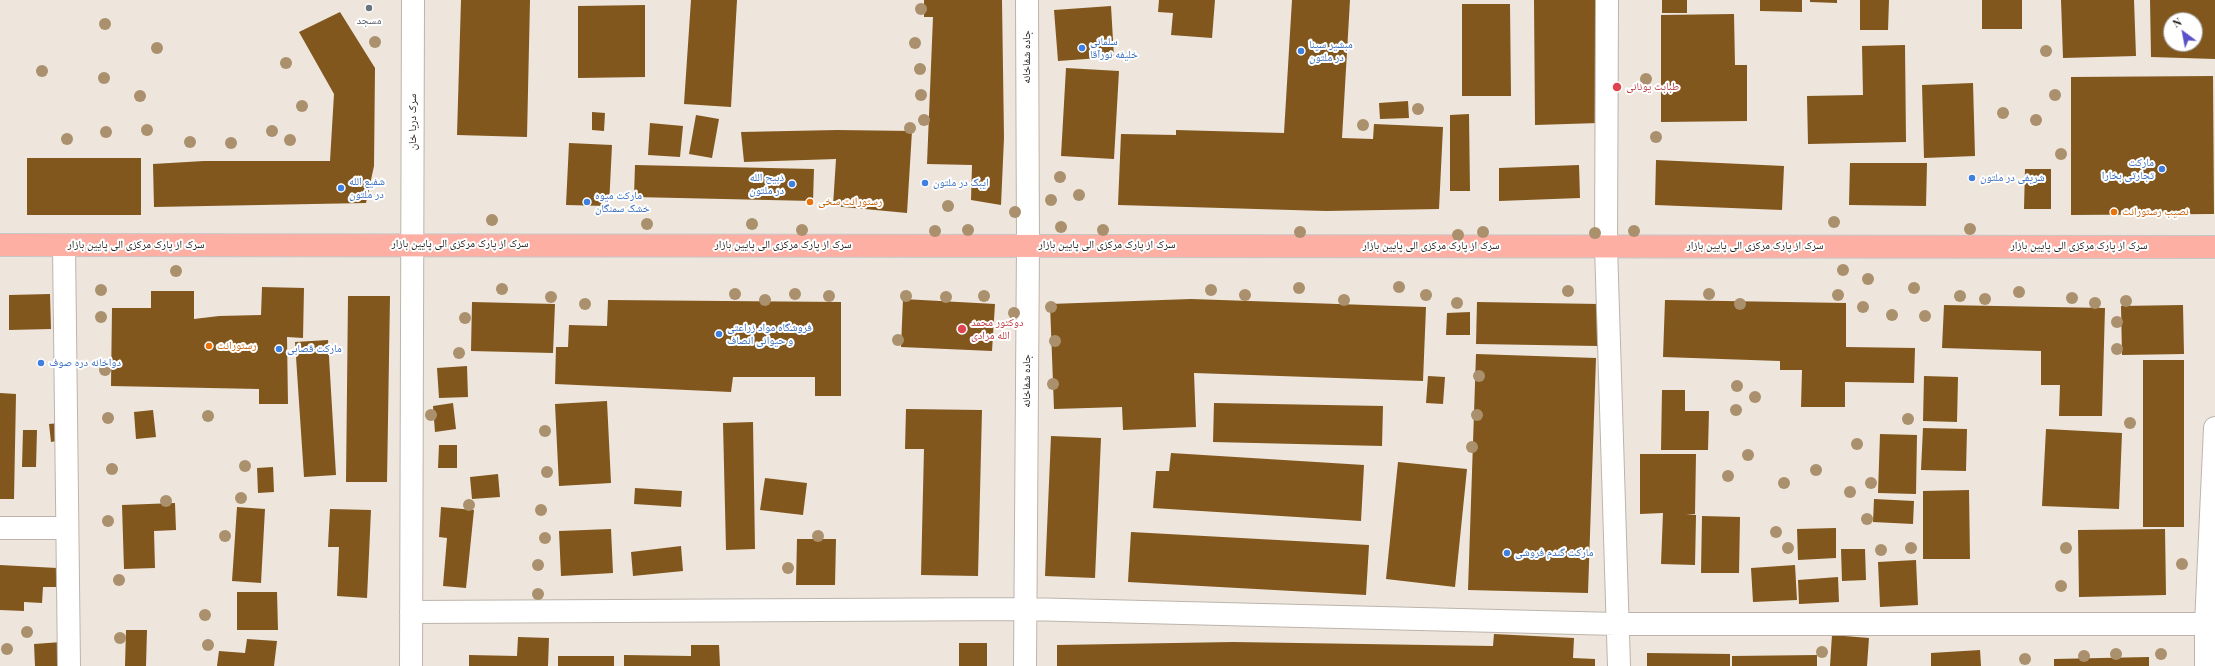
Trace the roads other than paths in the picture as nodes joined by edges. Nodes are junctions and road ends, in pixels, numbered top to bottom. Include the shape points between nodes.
1 (413, 0) edge
2 (1027, 0) edge
3 (1607, 0) edge
4 (413, 244) junction
5 (0, 245) edge
6 (64, 245) junction
7 (1028, 245) junction
8 (1606, 246) junction
9 (2215, 247) edge
10 (2215, 428) edge
11 (0, 528) edge
12 (67, 528) junction
13 (1025, 609) junction
14 (412, 612) junction
15 (1617, 624) junction
16 (2206, 624) junction
17 (69, 666) edge
18 (411, 666) edge
19 (1025, 666) edge
20 (1618, 666) edge
21 (2206, 666) edge

1 - 4 street, سرک دریا خان
2 - 7 street, جاده شفاخانه
3 - 8 street
4 - 6 main road, سرک از پارک مرکزی الی پایین بازار
4 - 7 main road, سرک از پارک مرکزی الی پایین بازار
4 - 14 street, سرک دریا خان
5 - 6 main road, سرک از پارک مرکزی الی پایین بازار
6 - 12 street
7 - 8 main road, سرک از پارک مرکزی الی پایین بازار
7 - 13 street, جاده شفاخانه
8 - 9 main road, سرک از پارک مرکزی الی پایین بازار
8 - 15 street
10 - 16 street
11 - 12 street
12 - 17 street
13 - 14 street
13 - 15 street
13 - 19 street, جاده شفاخانه
14 - 18 street, سرک دریا خان
15 - 16 street
15 - 20 street
16 - 21 street

